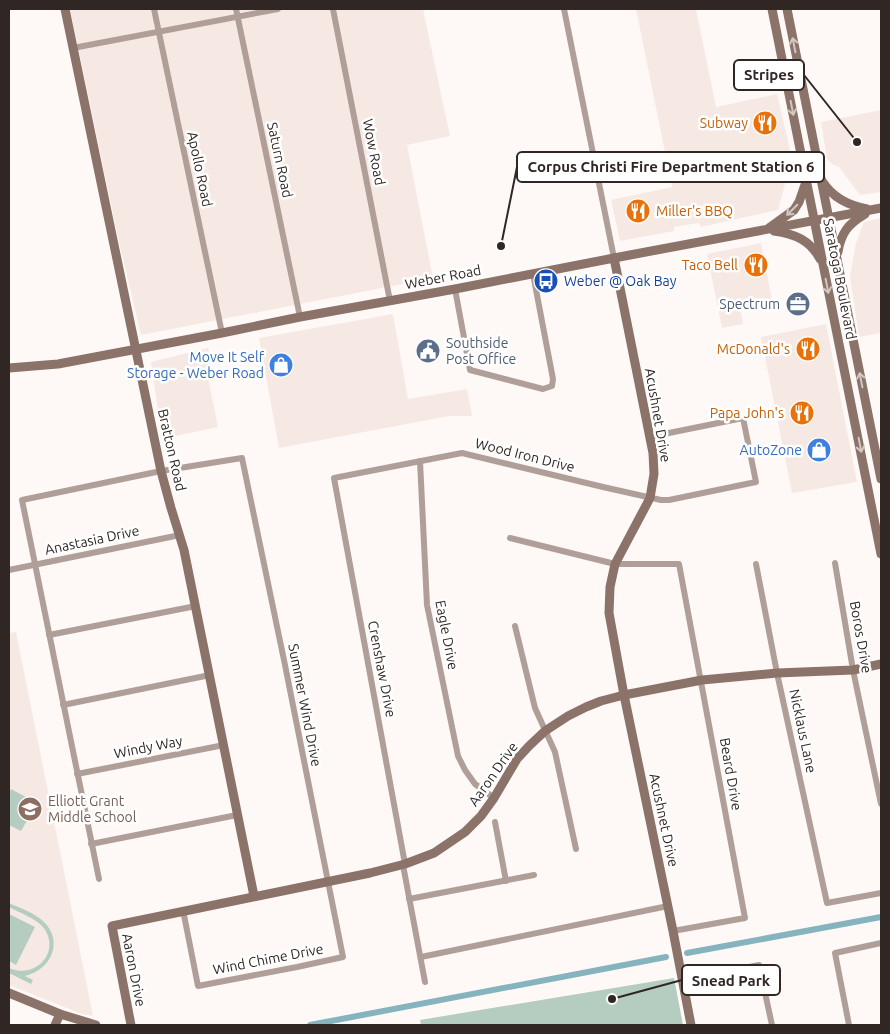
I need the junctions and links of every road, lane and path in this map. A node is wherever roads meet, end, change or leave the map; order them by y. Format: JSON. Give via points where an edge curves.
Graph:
{"nodes":[{"id":1,"x":65,"y":9,"type":"edge"},
{"id":2,"x":154,"y":9,"type":"edge"},
{"id":3,"x":236,"y":9,"type":"edge"},
{"id":4,"x":278,"y":9,"type":"edge"},
{"id":5,"x":333,"y":9,"type":"edge"},
{"id":6,"x":564,"y":9,"type":"edge"},
{"id":7,"x":772,"y":9,"type":"edge"},
{"id":8,"x":787,"y":9,"type":"edge"},
{"id":9,"x":238,"y":17,"type":"junction"},
{"id":10,"x":159,"y":32,"type":"junction"},
{"id":11,"x":73,"y":48,"type":"junction"},
{"id":12,"x":821,"y":179,"type":"junction"},
{"id":13,"x":806,"y":182,"type":"junction"},
{"id":14,"x":877,"y":209,"type":"edge"},
{"id":15,"x":829,"y":218,"type":"junction"},
{"id":16,"x":814,"y":221,"type":"junction"},
{"id":17,"x":766,"y":229,"type":"junction"},
{"id":18,"x":614,"y":258,"type":"junction"},
{"id":19,"x":837,"y":260,"type":"junction"},
{"id":20,"x":823,"y":264,"type":"junction"},
{"id":21,"x":533,"y":274,"type":"junction"},
{"id":22,"x":454,"y":289,"type":"junction"},
{"id":23,"x":390,"y":301,"type":"junction"},
{"id":24,"x":300,"y":317,"type":"junction"},
{"id":25,"x":222,"y":333,"type":"junction"},
{"id":26,"x":136,"y":349,"type":"junction"},
{"id":27,"x":9,"y":368,"type":"edge"},
{"id":28,"x":649,"y":437,"type":"junction"},
{"id":29,"x":420,"y":461,"type":"junction"},
{"id":30,"x":161,"y":471,"type":"junction"},
{"id":31,"x":881,"y":477,"type":"edge"},
{"id":32,"x":334,"y":478,"type":"joint"},
{"id":33,"x":866,"y":479,"type":"junction"},
{"id":34,"x":650,"y":498,"type":"junction"},
{"id":35,"x":180,"y":535,"type":"junction"},
{"id":36,"x":510,"y":538,"type":"dead end"},
{"id":37,"x":881,"y":554,"type":"edge"},
{"id":38,"x":835,"y":563,"type":"dead end"},
{"id":39,"x":615,"y":564,"type":"junction"},
{"id":40,"x":756,"y":564,"type":"dead end"},
{"id":41,"x":35,"y":565,"type":"junction"},
{"id":42,"x":9,"y":570,"type":"edge"},
{"id":43,"x":196,"y":606,"type":"junction"},
{"id":44,"x":515,"y":626,"type":"dead end"},
{"id":45,"x":49,"y":634,"type":"junction"},
{"id":46,"x":881,"y":664,"type":"edge"},
{"id":47,"x":853,"y":670,"type":"junction"},
{"id":48,"x":777,"y":673,"type":"junction"},
{"id":49,"x":210,"y":675,"type":"junction"},
{"id":50,"x":702,"y":680,"type":"junction"},
{"id":51,"x":624,"y":695,"type":"junction"},
{"id":52,"x":63,"y":705,"type":"junction"},
{"id":53,"x":545,"y":731,"type":"junction"},
{"id":54,"x":224,"y":746,"type":"junction"},
{"id":55,"x":77,"y":774,"type":"junction"},
{"id":56,"x":494,"y":798,"type":"junction"},
{"id":57,"x":881,"y":804,"type":"edge"},
{"id":58,"x":238,"y":815,"type":"junction"},
{"id":59,"x":495,"y":822,"type":"dead end"},
{"id":60,"x":92,"y":844,"type":"junction"},
{"id":61,"x":576,"y":849,"type":"dead end"},
{"id":62,"x":404,"y":864,"type":"junction"},
{"id":63,"x":534,"y":875,"type":"dead end"},
{"id":64,"x":99,"y":879,"type":"dead end"},
{"id":65,"x":328,"y":881,"type":"junction"},
{"id":66,"x":506,"y":881,"type":"junction"},
{"id":67,"x":881,"y":893,"type":"edge"},
{"id":68,"x":254,"y":896,"type":"junction"},
{"id":69,"x":409,"y":899,"type":"junction"},
{"id":70,"x":668,"y":906,"type":"junction"},
{"id":71,"x":184,"y":910,"type":"junction"},
{"id":72,"x":673,"y":931,"type":"junction"},
{"id":73,"x":881,"y":943,"type":"edge"},
{"id":74,"x":343,"y":957,"type":"joint"},
{"id":75,"x":421,"y":957,"type":"junction"},
{"id":76,"x":683,"y":981,"type":"junction"},
{"id":77,"x":426,"y":982,"type":"dead end"},
{"id":78,"x":9,"y":993,"type":"edge"},
{"id":79,"x":60,"y":1014,"type":"junction"},
{"id":80,"x":55,"y":1025,"type":"edge"},
{"id":81,"x":96,"y":1025,"type":"edge"},
{"id":82,"x":131,"y":1025,"type":"edge"},
{"id":83,"x":691,"y":1025,"type":"edge"},
{"id":84,"x":772,"y":1025,"type":"edge"},
{"id":85,"x":849,"y":1025,"type":"edge"}],
"edges":[{"from":1,"to":11,"type":"street","name":"Bratton Road"},
{"from":2,"to":10,"type":"street","name":"Apollo Road"},
{"from":3,"to":9,"type":"street","name":"Saturn Road"},
{"from":4,"to":9,"type":"street"},
{"from":5,"to":23,"type":"street","name":"Wow Road"},
{"from":6,"to":18,"type":"street","name":"Acushnet Drive"},
{"from":7,"to":13,"type":"street","name":"Saratoga Boulevard","one_way":true},
{"from":12,"to":8,"type":"street","name":"Saratoga Boulevard","one_way":true},
{"from":9,"to":10,"type":"street"},
{"from":9,"to":24,"type":"street","name":"Saturn Road"},
{"from":10,"to":11,"type":"street"},
{"from":10,"to":25,"type":"street","name":"Apollo Road"},
{"from":11,"to":26,"type":"street","name":"Bratton Road"},
{"from":12,"to":14,"type":"street","via":[[844,202]]},
{"from":12,"to":15,"type":"street","name":"Saratoga Boulevard"},
{"from":13,"to":16,"type":"street","name":"Saratoga Boulevard"},
{"from":13,"to":17,"type":"street","one_way":true,"via":[[794,210]]},
{"from":14,"to":15,"type":"street","name":"Weber Road"},
{"from":14,"to":19,"type":"street","via":[[846,228]]},
{"from":15,"to":16,"type":"street","name":"Weber Road"},
{"from":15,"to":19,"type":"street","name":"Saratoga Boulevard"},
{"from":16,"to":17,"type":"street","name":"Weber Road"},
{"from":16,"to":20,"type":"street","name":"Saratoga Boulevard"},
{"from":17,"to":18,"type":"street","name":"Weber Road"},
{"from":17,"to":20,"type":"street","via":[[801,238]]},
{"from":18,"to":21,"type":"street","name":"Weber Road"},
{"from":18,"to":28,"type":"street","name":"Acushnet Drive"},
{"from":31,"to":19,"type":"street","name":"Saratoga Boulevard","one_way":true},
{"from":20,"to":33,"type":"street","name":"Saratoga Boulevard","one_way":true},
{"from":21,"to":22,"type":"street","name":"Weber Road"},
{"from":21,"to":22,"type":"street","via":[[553,379],[552,386],[543,389],[470,370]]},
{"from":22,"to":23,"type":"street","name":"Weber Road"},
{"from":23,"to":24,"type":"street","name":"Weber Road"},
{"from":24,"to":25,"type":"street","name":"Weber Road"},
{"from":25,"to":26,"type":"street","name":"Weber Road"},
{"from":26,"to":27,"type":"street","name":"Weber Road","via":[[58,364]]},
{"from":26,"to":30,"type":"street","name":"Bratton Road"},
{"from":28,"to":34,"type":"street","name":"Acushnet Drive","via":[[654,474]]},
{"from":28,"to":34,"type":"street","name":"Wood Iron Drive","via":[[743,418],[756,482],[669,500]]},
{"from":29,"to":32,"type":"street","name":"Wood Iron Drive"},
{"from":29,"to":34,"type":"street","name":"Wood Iron Drive","via":[[462,453]]},
{"from":29,"to":56,"type":"street","name":"Eagle Drive","via":[[427,605],[458,756],[475,784]]},
{"from":30,"to":35,"type":"street","name":"Bratton Road"},
{"from":30,"to":41,"type":"street","via":[[22,500]]},
{"from":30,"to":65,"type":"street","name":"Summer Wind Drive","via":[[242,458]]},
{"from":31,"to":33,"type":"street"},
{"from":32,"to":62,"type":"street","name":"Crenshaw Drive"},
{"from":33,"to":37,"type":"street","name":"Saratoga Boulevard"},
{"from":34,"to":39,"type":"street","name":"Acushnet Drive"},
{"from":35,"to":41,"type":"street","name":"Anastasia Drive"},
{"from":35,"to":43,"type":"street","name":"Bratton Road"},
{"from":36,"to":39,"type":"street"},
{"from":38,"to":47,"type":"street","name":"Boros Drive"},
{"from":39,"to":50,"type":"street","name":"Beard Drive","via":[[679,564]]},
{"from":39,"to":51,"type":"street","name":"Acushnet Drive","via":[[609,612]]},
{"from":40,"to":48,"type":"street","name":"Nicklaus Lane"},
{"from":41,"to":42,"type":"street","name":"Anastasia Drive"},
{"from":41,"to":45,"type":"street"},
{"from":43,"to":45,"type":"street"},
{"from":43,"to":49,"type":"street","name":"Bratton Road"},
{"from":44,"to":53,"type":"street","via":[[535,708]]},
{"from":45,"to":52,"type":"street"},
{"from":46,"to":47,"type":"street","name":"Aaron Drive"},
{"from":47,"to":48,"type":"street","name":"Aaron Drive"},
{"from":47,"to":57,"type":"street","name":"Boros Drive"},
{"from":48,"to":50,"type":"street","name":"Aaron Drive"},
{"from":48,"to":67,"type":"street","name":"Nicklaus Lane","via":[[827,903]]},
{"from":49,"to":52,"type":"street"},
{"from":49,"to":54,"type":"street","name":"Bratton Road"},
{"from":50,"to":51,"type":"street","name":"Aaron Drive"},
{"from":50,"to":72,"type":"street","name":"Beard Drive","via":[[745,918]]},
{"from":51,"to":53,"type":"street","name":"Aaron Drive","via":[[586,707]]},
{"from":51,"to":70,"type":"street","name":"Acushnet Drive"},
{"from":52,"to":55,"type":"street"},
{"from":53,"to":56,"type":"street","name":"Aaron Drive","via":[[517,759]]},
{"from":53,"to":61,"type":"street","via":[[555,752]]},
{"from":54,"to":55,"type":"street","name":"Windy Way"},
{"from":54,"to":58,"type":"street","name":"Bratton Road"},
{"from":55,"to":60,"type":"street"},
{"from":56,"to":62,"type":"street","name":"Aaron Drive","via":[[465,832],[434,852]]},
{"from":58,"to":60,"type":"street"},
{"from":58,"to":68,"type":"street","name":"Bratton Road"},
{"from":59,"to":66,"type":"street"},
{"from":60,"to":64,"type":"street"},
{"from":62,"to":65,"type":"street","name":"Aaron Drive"},
{"from":62,"to":69,"type":"street","name":"Crenshaw Drive"},
{"from":63,"to":66,"type":"street"},
{"from":65,"to":68,"type":"street","name":"Aaron Drive"},
{"from":65,"to":74,"type":"street","name":"Summer Wind Drive"},
{"from":66,"to":69,"type":"street"},
{"from":68,"to":71,"type":"street","name":"Aaron Drive"},
{"from":69,"to":75,"type":"street","name":"Crenshaw Drive"},
{"from":70,"to":72,"type":"street","name":"Acushnet Drive"},
{"from":70,"to":75,"type":"street"},
{"from":71,"to":74,"type":"street","name":"Wind Chime Drive","via":[[198,986]]},
{"from":71,"to":82,"type":"street","name":"Aaron Drive","via":[[112,926]]},
{"from":72,"to":76,"type":"street","name":"Acushnet Drive"},
{"from":73,"to":85,"type":"street","via":[[835,953]]},
{"from":75,"to":77,"type":"street","name":"Crenshaw Drive"},
{"from":76,"to":83,"type":"street","name":"Acushnet Drive"},
{"from":76,"to":84,"type":"street","via":[[759,965]]},
{"from":78,"to":79,"type":"street"},
{"from":79,"to":80,"type":"street"},
{"from":79,"to":81,"type":"street"}]}
